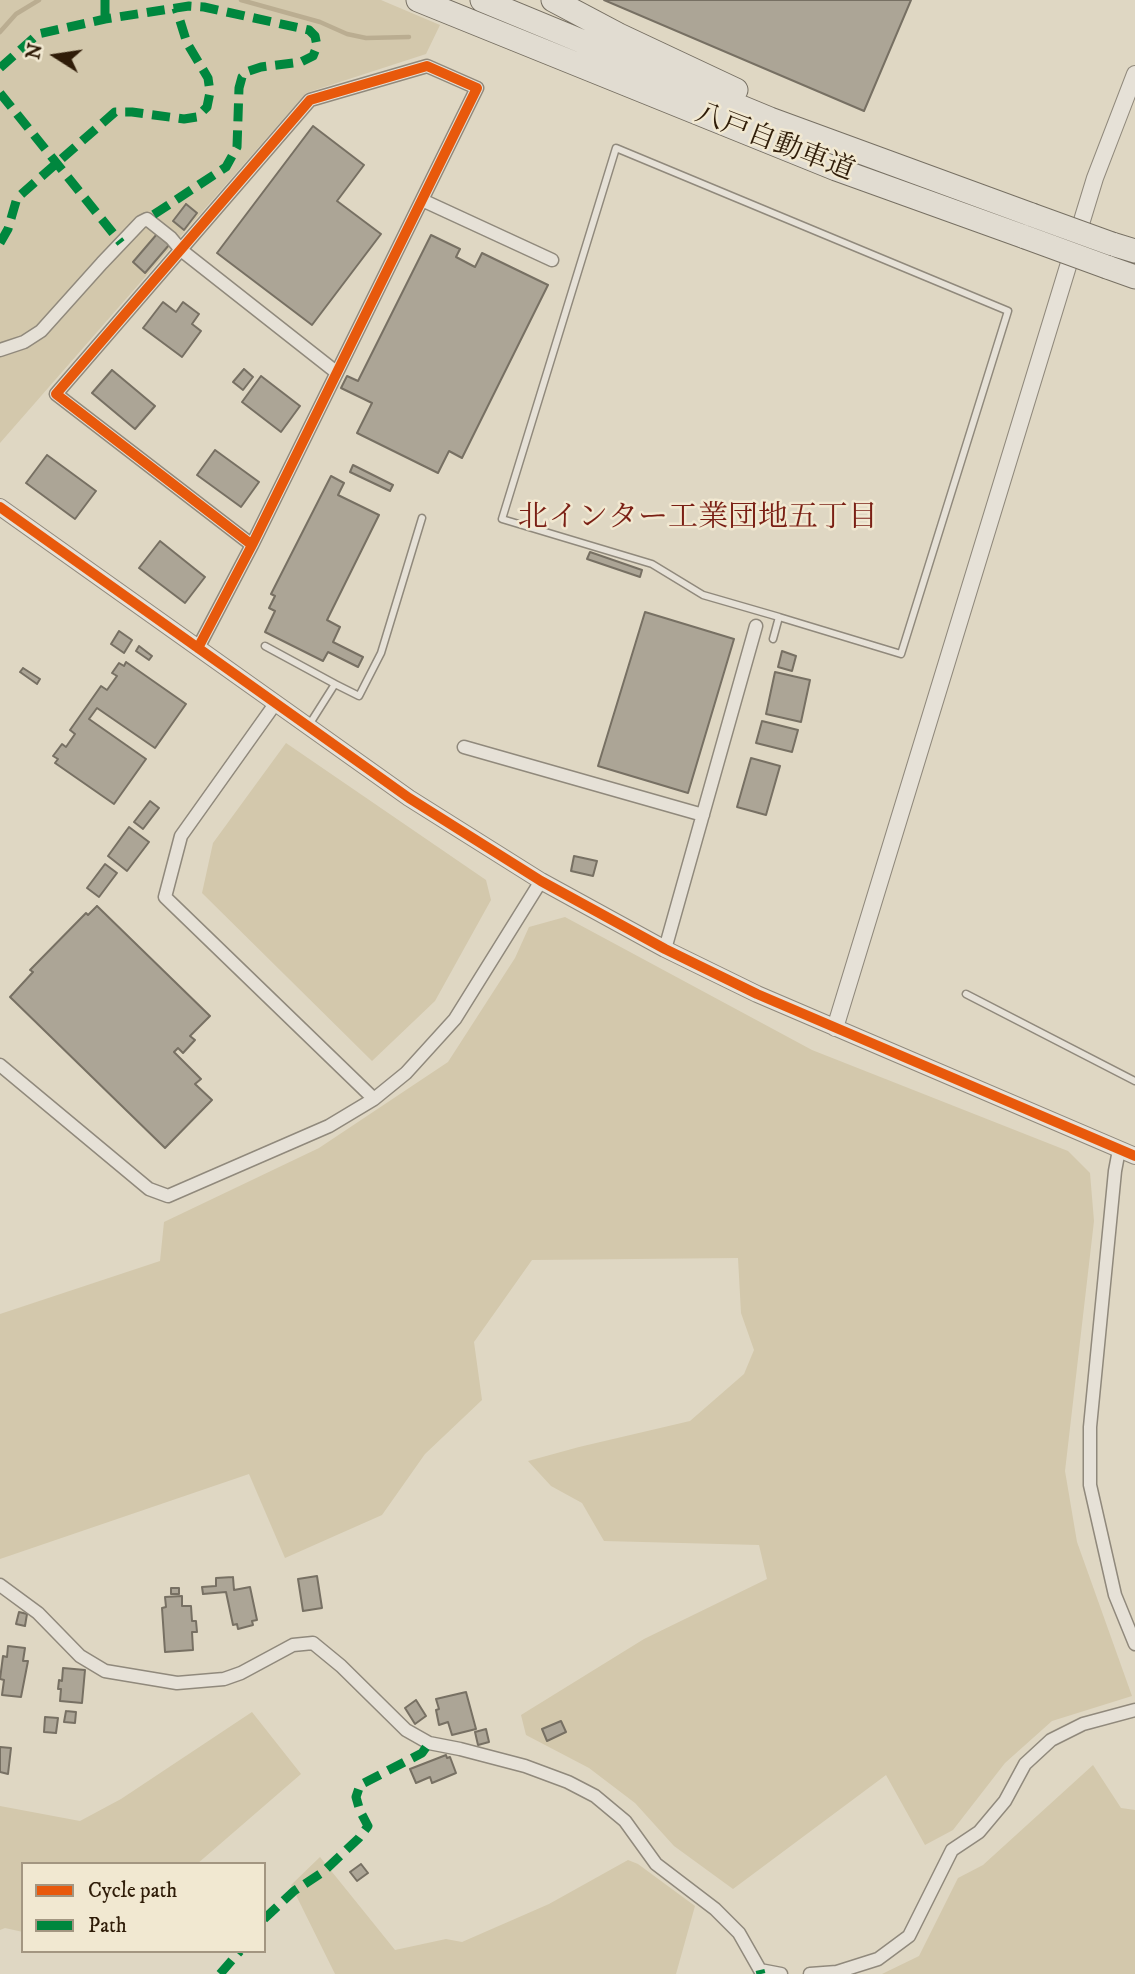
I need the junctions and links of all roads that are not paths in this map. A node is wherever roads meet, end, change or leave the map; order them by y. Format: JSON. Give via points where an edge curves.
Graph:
{"nodes":[{"id":1,"x":418,"y":0,"type":"edge"},
{"id":2,"x":482,"y":0,"type":"edge"},
{"id":3,"x":553,"y":0,"type":"edge"},
{"id":4,"x":1135,"y":74,"type":"edge"},
{"id":5,"x":422,"y":200,"type":"junction"},
{"id":6,"x":993,"y":201,"type":"junction"},
{"id":7,"x":180,"y":250,"type":"junction"},
{"id":8,"x":1135,"y":251,"type":"edge"},
{"id":9,"x":552,"y":260,"type":"dead end"},
{"id":10,"x":1135,"y":277,"type":"edge"},
{"id":11,"x":0,"y":350,"type":"edge"},
{"id":12,"x":336,"y":372,"type":"junction"},
{"id":13,"x":0,"y":508,"type":"edge"},
{"id":14,"x":422,"y":518,"type":"dead end"},
{"id":15,"x":252,"y":545,"type":"junction"},
{"id":16,"x":779,"y":617,"type":"junction"},
{"id":17,"x":757,"y":626,"type":"dead end"},
{"id":18,"x":774,"y":639,"type":"dead end"},
{"id":19,"x":265,"y":646,"type":"dead end"},
{"id":20,"x":198,"y":648,"type":"junction"},
{"id":21,"x":335,"y":684,"type":"junction"},
{"id":22,"x":275,"y":704,"type":"junction"},
{"id":23,"x":308,"y":726,"type":"junction"},
{"id":24,"x":464,"y":747,"type":"dead end"},
{"id":25,"x":703,"y":815,"type":"junction"},
{"id":26,"x":541,"y":881,"type":"junction"},
{"id":27,"x":666,"y":949,"type":"junction"},
{"id":28,"x":966,"y":995,"type":"dead end"},
{"id":29,"x":835,"y":1028,"type":"junction"},
{"id":30,"x":0,"y":1065,"type":"edge"},
{"id":31,"x":1135,"y":1081,"type":"edge"},
{"id":32,"x":374,"y":1099,"type":"junction"},
{"id":33,"x":1119,"y":1150,"type":"junction"},
{"id":34,"x":1135,"y":1156,"type":"edge"},
{"id":35,"x":0,"y":1585,"type":"edge"},
{"id":36,"x":1135,"y":1644,"type":"edge"},
{"id":37,"x":1135,"y":1710,"type":"edge"},
{"id":38,"x":781,"y":1974,"type":"edge"},
{"id":39,"x":810,"y":1974,"type":"edge"}],
"edges":[{"from":1,"to":10,"type":"highway","name":"八戸自動車道","bridge":true,"via":[[824,165]]},
{"from":2,"to":6,"type":"highway","name":"八戸自動車道","via":[[770,119]]},
{"from":3,"to":6,"type":"highway","via":[[756,99],[874,143]]},
{"from":4,"to":29,"type":"street","via":[[1087,203]]},
{"from":5,"to":7,"type":"street","via":[[477,88],[427,66],[310,100]]},
{"from":5,"to":9,"type":"street"},
{"from":5,"to":12,"type":"street"},
{"from":6,"to":8,"type":"highway","name":"八戸自動車道","bridge":true},
{"from":7,"to":11,"type":"street","via":[[147,219],[141,222],[41,331]]},
{"from":7,"to":12,"type":"street"},
{"from":7,"to":15,"type":"street","via":[[56,394]]},
{"from":12,"to":15,"type":"street"},
{"from":13,"to":20,"type":"street"},
{"from":14,"to":21,"type":"lane","via":[[382,653],[359,696]]},
{"from":15,"to":20,"type":"street"},
{"from":16,"to":16,"type":"lane","via":[[901,654],[1008,311],[616,148],[502,519],[652,564],[703,595]]},
{"from":16,"to":18,"type":"lane"},
{"from":17,"to":25,"type":"street"},
{"from":19,"to":21,"type":"lane"},
{"from":20,"to":22,"type":"street"},
{"from":21,"to":23,"type":"lane"},
{"from":22,"to":23,"type":"street"},
{"from":22,"to":32,"type":"street","via":[[181,836],[165,897]]},
{"from":23,"to":26,"type":"street","via":[[408,798]]},
{"from":24,"to":25,"type":"street"},
{"from":25,"to":27,"type":"street"},
{"from":26,"to":27,"type":"street"},
{"from":26,"to":32,"type":"street","via":[[455,1019],[406,1073]]},
{"from":27,"to":29,"type":"street"},
{"from":28,"to":31,"type":"lane"},
{"from":29,"to":33,"type":"street"},
{"from":30,"to":32,"type":"street","via":[[149,1189],[168,1196],[329,1126]]},
{"from":33,"to":34,"type":"street"},
{"from":33,"to":36,"type":"street","via":[[1090,1427],[1090,1485],[1115,1595]]},
{"from":35,"to":38,"type":"street","via":[[38,1613],[80,1656],[105,1671],[177,1683],[224,1679],[293,1645],[313,1643],[406,1730],[429,1743],[525,1766],[595,1796],[625,1821],[656,1864],[739,1933],[761,1970]]},
{"from":37,"to":39,"type":"street","via":[[1083,1724],[1051,1740],[1025,1764],[1006,1801],[979,1832],[952,1850],[909,1936],[878,1959],[837,1972]]}]}
